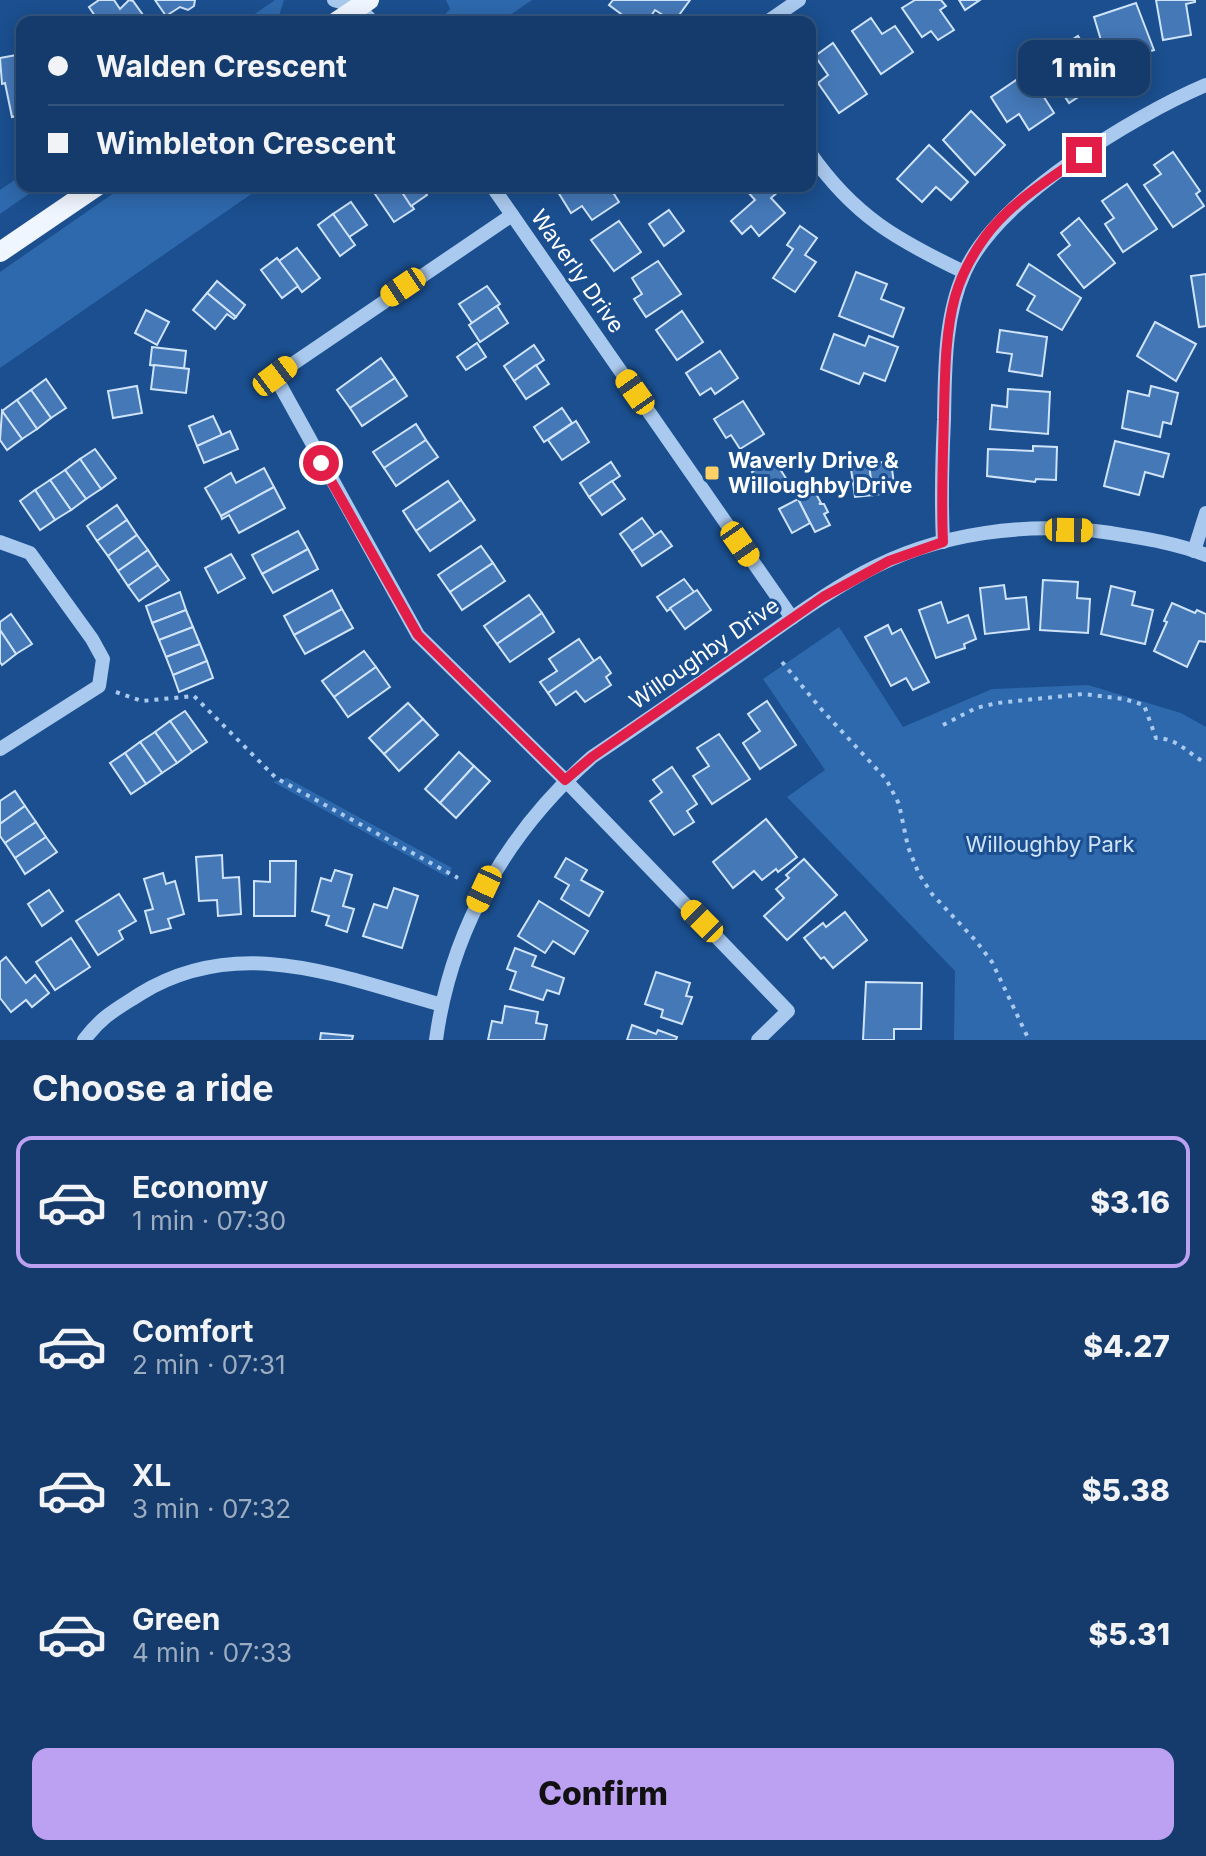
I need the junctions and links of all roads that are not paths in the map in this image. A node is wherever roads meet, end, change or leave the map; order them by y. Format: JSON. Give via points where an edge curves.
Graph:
{"nodes":[{"id":1,"x":334,"y":0,"type":"edge"},
{"id":2,"x":799,"y":0,"type":"edge"},
{"id":3,"x":364,"y":7,"type":"edge"},
{"id":4,"x":776,"y":16,"type":"edge"},
{"id":5,"x":1206,"y":85,"type":"edge"},
{"id":6,"x":816,"y":161,"type":"edge"},
{"id":7,"x":88,"y":192,"type":"edge"},
{"id":8,"x":496,"y":192,"type":"edge"},
{"id":9,"x":512,"y":215,"type":"junction"},
{"id":10,"x":0,"y":252,"type":"edge"},
{"id":11,"x":964,"y":272,"type":"junction"},
{"id":12,"x":1206,"y":513,"type":"edge"},
{"id":13,"x":0,"y":542,"type":"edge"},
{"id":14,"x":943,"y":542,"type":"junction"},
{"id":15,"x":1200,"y":553,"type":"edge"},
{"id":16,"x":792,"y":618,"type":"junction"},
{"id":17,"x":0,"y":749,"type":"edge"},
{"id":18,"x":565,"y":780,"type":"junction"},
{"id":19,"x":442,"y":1005,"type":"junction"},
{"id":20,"x":84,"y":1040,"type":"edge"},
{"id":21,"x":436,"y":1040,"type":"edge"},
{"id":22,"x":758,"y":1040,"type":"edge"}],
"edges":[{"from":1,"to":3,"type":"street"},
{"from":2,"to":4,"type":"street"},
{"from":5,"to":11,"type":"street","via":[[1125,126],[1042,184],[986,235]]},
{"from":6,"to":11,"type":"street","via":[[868,219]]},
{"from":7,"to":10,"type":"main road"},
{"from":8,"to":9,"type":"street","name":"Waverly Drive"},
{"from":9,"to":16,"type":"street","name":"Waverly Drive"},
{"from":9,"to":18,"type":"street","via":[[275,376],[418,635]]},
{"from":11,"to":14,"type":"street","via":[[948,340]]},
{"from":12,"to":15,"type":"street"},
{"from":13,"to":17,"type":"street","via":[[30,553],[103,659],[99,686]]},
{"from":14,"to":15,"type":"street","name":"Willoughby Drive","via":[[1019,530],[1088,530]]},
{"from":14,"to":16,"type":"street","name":"Willoughby Drive","via":[[864,573]]},
{"from":16,"to":18,"type":"street","name":"Willoughby Drive"},
{"from":18,"to":19,"type":"street","name":"Willoughby Drive","via":[[484,889],[456,953]]},
{"from":18,"to":22,"type":"street","via":[[788,1011]]},
{"from":19,"to":20,"type":"street","via":[[287,964],[236,962],[191,971],[153,987],[99,1020]]},
{"from":19,"to":21,"type":"street","name":"Willoughby Drive"}]}
